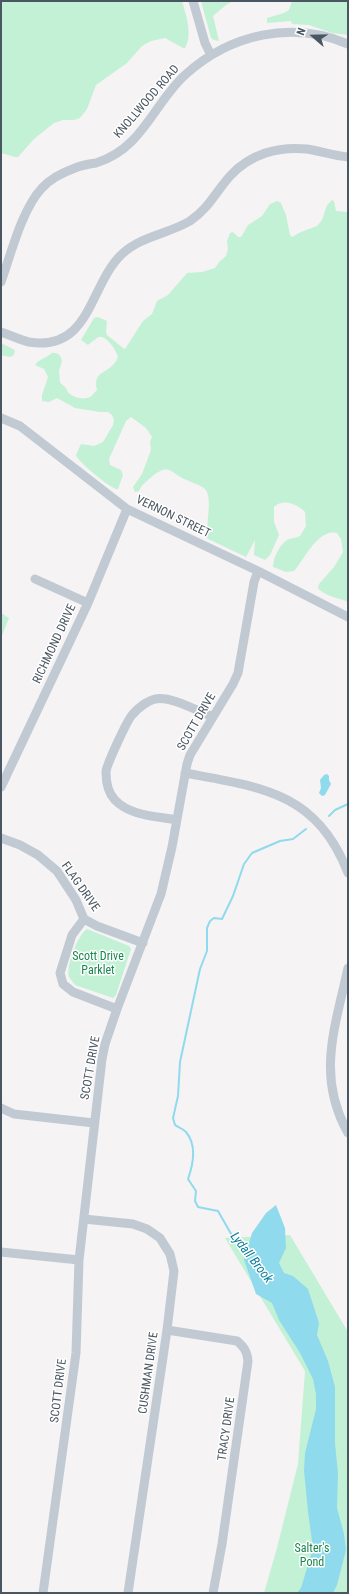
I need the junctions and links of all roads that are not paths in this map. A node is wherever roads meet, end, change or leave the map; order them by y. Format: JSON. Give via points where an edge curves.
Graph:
{"nodes":[{"id":1,"x":193,"y":1,"type":"edge"},
{"id":2,"x":348,"y":44,"type":"edge"},
{"id":3,"x":210,"y":55,"type":"junction"},
{"id":4,"x":348,"y":157,"type":"edge"},
{"id":5,"x":1,"y":282,"type":"edge"},
{"id":6,"x":1,"y":332,"type":"edge"},
{"id":7,"x":1,"y":418,"type":"edge"},
{"id":8,"x":127,"y":509,"type":"junction"},
{"id":9,"x":258,"y":571,"type":"junction"},
{"id":10,"x":35,"y":579,"type":"dead end"},
{"id":11,"x":88,"y":603,"type":"junction"},
{"id":12,"x":348,"y":617,"type":"edge"},
{"id":13,"x":212,"y":718,"type":"junction"},
{"id":14,"x":185,"y":773,"type":"junction"},
{"id":15,"x":1,"y":787,"type":"edge"},
{"id":16,"x":177,"y":820,"type":"junction"},
{"id":17,"x":1,"y":838,"type":"edge"},
{"id":18,"x":348,"y":873,"type":"edge"},
{"id":19,"x":84,"y":919,"type":"junction"},
{"id":20,"x":143,"y":943,"type":"junction"},
{"id":21,"x":348,"y":968,"type":"edge"},
{"id":22,"x":117,"y":1009,"type":"junction"},
{"id":23,"x":1,"y":1108,"type":"edge"},
{"id":24,"x":94,"y":1123,"type":"junction"},
{"id":25,"x":348,"y":1133,"type":"edge"},
{"id":26,"x":84,"y":1218,"type":"junction"},
{"id":27,"x":1,"y":1252,"type":"edge"},
{"id":28,"x":79,"y":1260,"type":"junction"},
{"id":29,"x":168,"y":1330,"type":"junction"},
{"id":30,"x":43,"y":1593,"type":"edge"},
{"id":31,"x":128,"y":1593,"type":"edge"},
{"id":32,"x":213,"y":1593,"type":"edge"}],
"edges":[{"from":1,"to":3,"type":"street"},
{"from":2,"to":3,"type":"street","name":"KNOLLWOOD ROAD","via":[[330,36],[306,32],[278,32],[232,44]]},
{"from":3,"to":5,"type":"street","name":"KNOLLWOOD ROAD","via":[[185,75],[132,141],[116,154],[58,175],[42,188],[28,208]]},
{"from":4,"to":6,"type":"street","via":[[332,156],[308,149],[286,148],[266,152],[248,161],[230,176],[204,211],[188,222],[137,243],[122,253],[110,268],[78,327],[62,339],[44,343],[28,342]]},
{"from":7,"to":8,"type":"street","name":"VERNON STREET","via":[[20,426]]},
{"from":8,"to":9,"type":"street","name":"VERNON STREET"},
{"from":8,"to":11,"type":"street","name":"RICHMOND DRIVE"},
{"from":9,"to":12,"type":"street","name":"VERNON STREET"},
{"from":9,"to":13,"type":"street","name":"SCOTT DRIVE","via":[[238,673]]},
{"from":10,"to":11,"type":"street"},
{"from":11,"to":15,"type":"street","name":"RICHMOND DRIVE"},
{"from":13,"to":14,"type":"street","name":"SCOTT DRIVE","via":[[190,755]]},
{"from":13,"to":16,"type":"street","via":[[172,700],[156,699],[142,705],[131,715],[106,770],[107,786],[114,799],[125,809]]},
{"from":14,"to":16,"type":"street","name":"SCOTT DRIVE"},
{"from":14,"to":18,"type":"street","via":[[249,785],[274,792],[291,801],[328,833],[341,854]]},
{"from":16,"to":20,"type":"street","name":"SCOTT DRIVE","via":[[166,874]]},
{"from":17,"to":19,"type":"street","name":"FLAG DRIVE","via":[[38,855],[57,871],[76,900]]},
{"from":19,"to":20,"type":"street","name":"FLAG DRIVE"},
{"from":19,"to":22,"type":"street","via":[[72,935],[60,973],[63,984],[73,992]]},
{"from":20,"to":22,"type":"street","name":"SCOTT DRIVE"},
{"from":21,"to":25,"type":"street","via":[[333,1034],[330,1079],[339,1118]]},
{"from":22,"to":24,"type":"street","name":"SCOTT DRIVE","via":[[105,1044]]},
{"from":23,"to":24,"type":"street","via":[[14,1114]]},
{"from":24,"to":26,"type":"street","name":"SCOTT DRIVE"},
{"from":26,"to":28,"type":"street","name":"SCOTT DRIVE"},
{"from":26,"to":29,"type":"street","name":"CUSHMAN DRIVE","via":[[133,1224],[147,1229],[160,1238],[170,1254],[174,1271]]},
{"from":27,"to":28,"type":"street"},
{"from":28,"to":30,"type":"street","name":"SCOTT DRIVE","via":[[76,1353]]},
{"from":29,"to":31,"type":"street","name":"CUSHMAN DRIVE"},
{"from":29,"to":32,"type":"street","name":"TRACY DRIVE","via":[[237,1341],[248,1354]]}]}
